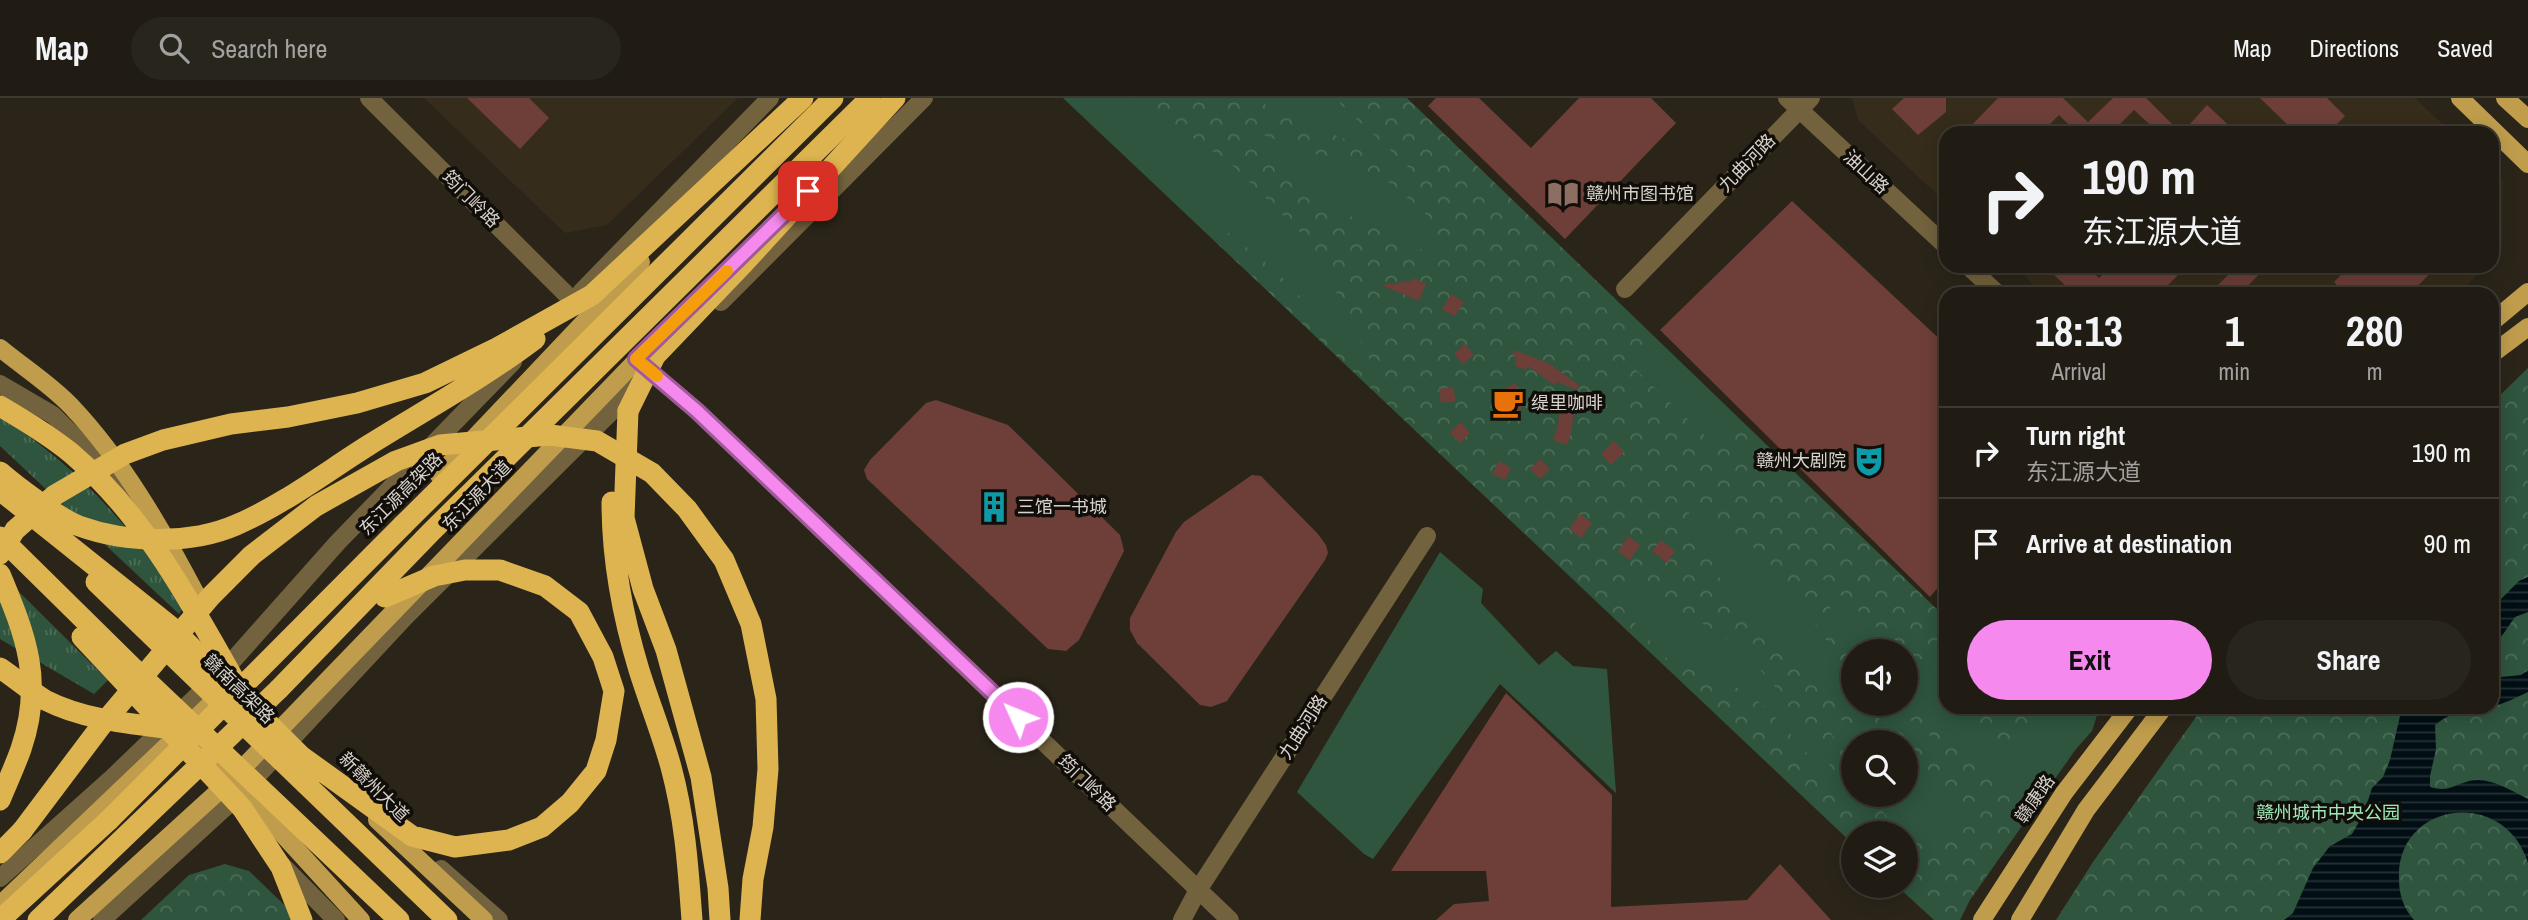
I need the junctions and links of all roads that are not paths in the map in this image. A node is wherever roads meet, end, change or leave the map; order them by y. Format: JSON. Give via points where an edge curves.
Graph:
{"nodes":[{"id":1,"x":369,"y":98,"type":"edge"},
{"id":2,"x":770,"y":98,"type":"edge"},
{"id":3,"x":801,"y":98,"type":"edge"},
{"id":4,"x":832,"y":98,"type":"edge"},
{"id":5,"x":870,"y":98,"type":"edge"},
{"id":6,"x":895,"y":98,"type":"edge"},
{"id":7,"x":904,"y":98,"type":"edge"},
{"id":8,"x":924,"y":98,"type":"edge"},
{"id":9,"x":2460,"y":98,"type":"edge"},
{"id":10,"x":2505,"y":98,"type":"edge"},
{"id":11,"x":1799,"y":102,"type":"edge"},
{"id":12,"x":2528,"y":119,"type":"edge"},
{"id":13,"x":2489,"y":126,"type":"edge"},
{"id":14,"x":2499,"y":136,"type":"edge"},
{"id":15,"x":2528,"y":164,"type":"edge"},
{"id":16,"x":1939,"y":239,"type":"edge"},
{"id":17,"x":1976,"y":273,"type":"edge"},
{"id":18,"x":1990,"y":287,"type":"edge"},
{"id":19,"x":1625,"y":289,"type":"dead end"},
{"id":20,"x":2528,"y":292,"type":"edge"},
{"id":21,"x":583,"y":298,"type":"junction"},
{"id":22,"x":2499,"y":316,"type":"edge"},
{"id":23,"x":2528,"y":327,"type":"edge"},
{"id":24,"x":0,"y":348,"type":"edge"},
{"id":25,"x":2499,"y":349,"type":"edge"},
{"id":26,"x":636,"y":359,"type":"junction"},
{"id":27,"x":652,"y":371,"type":"junction"},
{"id":28,"x":0,"y":384,"type":"edge"},
{"id":29,"x":0,"y":406,"type":"edge"},
{"id":30,"x":628,"y":411,"type":"junction"},
{"id":31,"x":0,"y":472,"type":"edge"},
{"id":32,"x":0,"y":490,"type":"edge"},
{"id":33,"x":1427,"y":536,"type":"dead end"},
{"id":34,"x":0,"y":538,"type":"edge"},
{"id":35,"x":0,"y":554,"type":"edge"},
{"id":36,"x":0,"y":574,"type":"edge"},
{"id":37,"x":200,"y":602,"type":"junction"},
{"id":38,"x":0,"y":668,"type":"edge"},
{"id":39,"x":231,"y":674,"type":"junction"},
{"id":40,"x":0,"y":681,"type":"edge"},
{"id":41,"x":279,"y":689,"type":"junction"},
{"id":42,"x":45,"y":699,"type":"junction"},
{"id":43,"x":2125,"y":714,"type":"edge"},
{"id":44,"x":2159,"y":714,"type":"edge"},
{"id":45,"x":164,"y":728,"type":"junction"},
{"id":46,"x":182,"y":730,"type":"junction"},
{"id":47,"x":289,"y":733,"type":"junction"},
{"id":48,"x":237,"y":785,"type":"junction"},
{"id":49,"x":0,"y":800,"type":"edge"},
{"id":50,"x":226,"y":807,"type":"junction"},
{"id":51,"x":0,"y":853,"type":"edge"},
{"id":52,"x":0,"y":878,"type":"edge"},
{"id":53,"x":1198,"y":890,"type":"junction"},
{"id":54,"x":0,"y":905,"type":"edge"},
{"id":55,"x":0,"y":920,"type":"edge"},
{"id":56,"x":38,"y":920,"type":"edge"},
{"id":57,"x":78,"y":920,"type":"edge"},
{"id":58,"x":102,"y":920,"type":"edge"},
{"id":59,"x":302,"y":920,"type":"edge"},
{"id":60,"x":336,"y":920,"type":"edge"},
{"id":61,"x":361,"y":920,"type":"edge"},
{"id":62,"x":399,"y":920,"type":"edge"},
{"id":63,"x":447,"y":920,"type":"edge"},
{"id":64,"x":484,"y":920,"type":"edge"},
{"id":65,"x":499,"y":920,"type":"edge"},
{"id":66,"x":692,"y":920,"type":"edge"},
{"id":67,"x":720,"y":920,"type":"edge"},
{"id":68,"x":750,"y":920,"type":"edge"},
{"id":69,"x":1182,"y":920,"type":"edge"},
{"id":70,"x":1230,"y":920,"type":"edge"},
{"id":71,"x":1982,"y":920,"type":"edge"},
{"id":72,"x":2020,"y":920,"type":"edge"}],
"edges":[{"from":1,"to":21,"type":"street","name":"筠门岭路"},
{"from":2,"to":21,"type":"street"},
{"from":3,"to":21,"type":"highway","bridge":true},
{"from":3,"to":39,"type":"main road","via":[[713,184],[365,552]]},
{"from":4,"to":55,"type":"highway","name":"东江源高架路","bridge":true,"via":[[109,820]]},
{"from":5,"to":41,"type":"highway","bridge":true,"via":[[430,533]]},
{"from":6,"to":30,"type":"highway","bridge":true,"via":[[655,356]]},
{"from":7,"to":26,"type":"main road","name":"东江源大道"},
{"from":8,"to":27,"type":"street"},
{"from":9,"to":13,"type":"main road"},
{"from":10,"to":12,"type":"main road"},
{"from":11,"to":16,"type":"street","name":"油山路"},
{"from":11,"to":19,"type":"street","name":"九曲河路"},
{"from":14,"to":15,"type":"main road"},
{"from":17,"to":18,"type":"street"},
{"from":20,"to":22,"type":"main road"},
{"from":21,"to":31,"type":"highway","bridge":true,"via":[[496,369],[235,526],[194,537],[118,535],[78,525]]},
{"from":21,"to":35,"type":"highway","bridge":true,"via":[[425,383],[357,403],[163,440],[125,454],[55,495],[15,530]]},
{"from":21,"to":39,"type":"street","via":[[338,542]]},
{"from":23,"to":25,"type":"main road"},
{"from":24,"to":37,"type":"main road","via":[[69,404],[99,440],[151,516]]},
{"from":26,"to":27,"type":"street","name":"筠门岭路"},
{"from":26,"to":47,"type":"main road","name":"东江源大道"},
{"from":27,"to":47,"type":"street"},
{"from":27,"to":53,"type":"street","name":"筠门岭路"},
{"from":28,"to":37,"type":"street","via":[[53,415],[111,473],[161,537]]},
{"from":29,"to":39,"type":"highway","via":[[72,453],[129,514],[175,576]]},
{"from":30,"to":66,"type":"highway","via":[[612,489],[618,591],[671,766],[686,838]]},
{"from":30,"to":67,"type":"highway","via":[[624,518],[702,777]]},
{"from":32,"to":41,"type":"highway","bridge":true,"via":[[170,626],[301,756],[412,836],[454,847],[509,840],[542,827],[596,771],[614,691],[603,657],[579,612],[545,586],[500,570],[434,576],[385,597]]},
{"from":32,"to":63,"type":"highway","name":"赣南高架路","bridge":true},
{"from":33,"to":53,"type":"street","name":"九曲河路"},
{"from":34,"to":59,"type":"highway","bridge":true,"via":[[83,638],[242,807],[281,867]]},
{"from":34,"to":62,"type":"highway","bridge":true},
{"from":36,"to":49,"type":"highway","bridge":true,"via":[[27,645],[32,677],[30,714]]},
{"from":37,"to":39,"type":"street"},
{"from":38,"to":42,"type":"highway"},
{"from":39,"to":45,"type":"street"},
{"from":39,"to":46,"type":"main road"},
{"from":39,"to":47,"type":"main road","name":"新赣州大道"},
{"from":40,"to":42,"type":"main road"},
{"from":41,"to":56,"type":"highway","bridge":true},
{"from":42,"to":45,"type":"main road","via":[[75,712]]},
{"from":43,"to":71,"type":"main road","name":"赣康路","via":[[2064,793]]},
{"from":44,"to":72,"type":"main road","via":[[2086,810]]},
{"from":45,"to":46,"type":"main road"},
{"from":45,"to":52,"type":"street"},
{"from":46,"to":48,"type":"main road"},
{"from":46,"to":54,"type":"main road"},
{"from":47,"to":48,"type":"main road","name":"东江源大道"},
{"from":47,"to":64,"type":"main road","name":"新赣州大道"},
{"from":47,"to":65,"type":"street"},
{"from":48,"to":50,"type":"street"},
{"from":48,"to":57,"type":"main road","name":"东江源大道"},
{"from":48,"to":61,"type":"main road"},
{"from":50,"to":58,"type":"street"},
{"from":50,"to":60,"type":"street"},
{"from":51,"to":68,"type":"highway","bridge":true,"via":[[211,596],[252,555],[316,506],[396,461],[440,445],[550,435],[597,441],[652,473],[687,509],[724,560],[751,624],[766,699],[768,769]]},
{"from":53,"to":69,"type":"street","name":"九曲河路"},
{"from":53,"to":70,"type":"street","name":"筠门岭路"}]}
